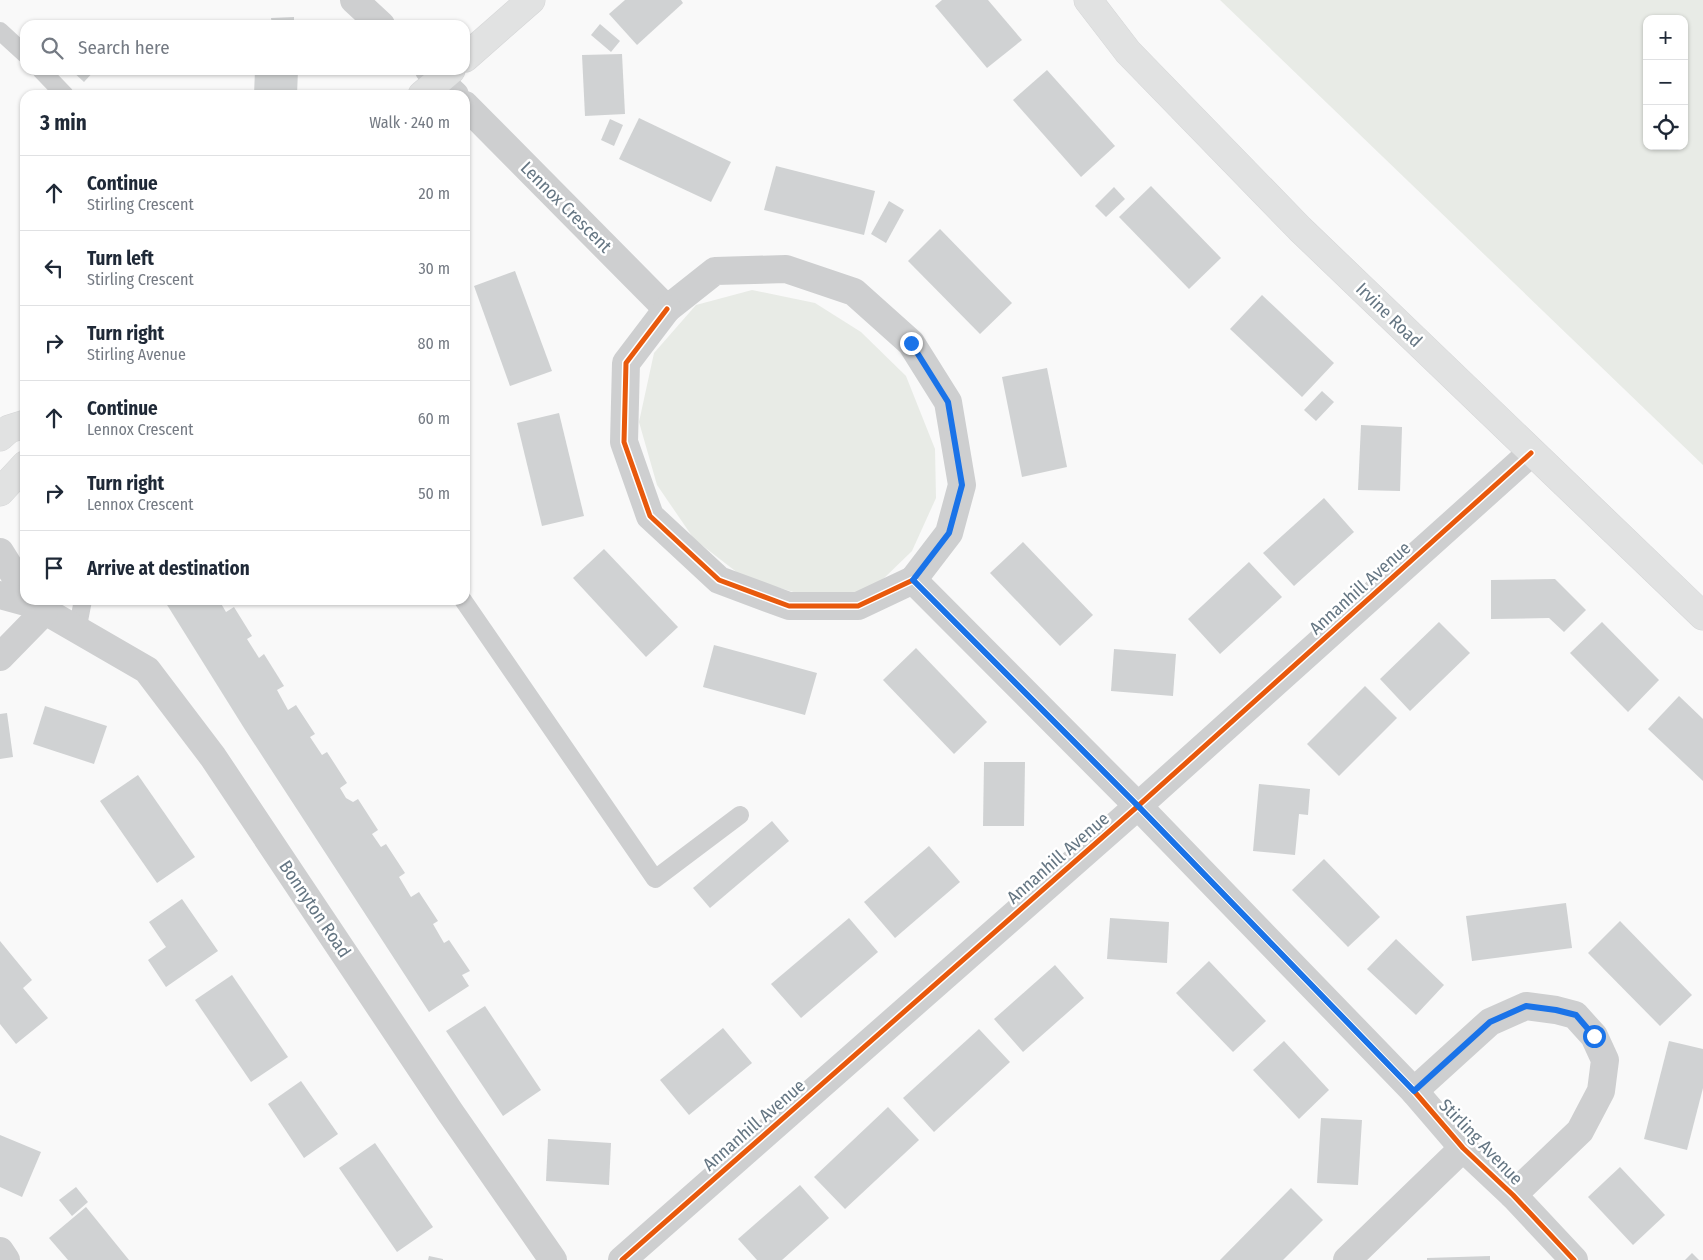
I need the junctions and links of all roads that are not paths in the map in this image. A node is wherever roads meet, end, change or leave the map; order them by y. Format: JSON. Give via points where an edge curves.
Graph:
{"nodes":[{"id":1,"x":354,"y":0,"type":"edge"},
{"id":2,"x":530,"y":0,"type":"edge"},
{"id":3,"x":1088,"y":0,"type":"edge"},
{"id":4,"x":376,"y":20,"type":"edge"},
{"id":5,"x":0,"y":31,"type":"edge"},
{"id":6,"x":20,"y":49,"type":"edge"},
{"id":7,"x":470,"y":54,"type":"edge"},
{"id":8,"x":46,"y":75,"type":"edge"},
{"id":9,"x":60,"y":90,"type":"edge"},
{"id":10,"x":470,"y":110,"type":"edge"},
{"id":11,"x":667,"y":309,"type":"junction"},
{"id":12,"x":20,"y":426,"type":"edge"},
{"id":13,"x":0,"y":437,"type":"edge"},
{"id":14,"x":1531,"y":453,"type":"junction"},
{"id":15,"x":20,"y":470,"type":"edge"},
{"id":16,"x":0,"y":492,"type":"edge"},
{"id":17,"x":0,"y":552,"type":"edge"},
{"id":18,"x":913,"y":580,"type":"junction"},
{"id":19,"x":20,"y":582,"type":"edge"},
{"id":20,"x":0,"y":595,"type":"edge"},
{"id":21,"x":20,"y":599,"type":"edge"},
{"id":22,"x":31,"y":605,"type":"edge"},
{"id":23,"x":38,"y":605,"type":"edge"},
{"id":24,"x":82,"y":605,"type":"edge"},
{"id":25,"x":466,"y":605,"type":"edge"},
{"id":26,"x":1703,"y":616,"type":"edge"},
{"id":27,"x":77,"y":631,"type":"junction"},
{"id":28,"x":0,"y":656,"type":"edge"},
{"id":29,"x":1138,"y":806,"type":"junction"},
{"id":30,"x":740,"y":815,"type":"dead end"},
{"id":31,"x":1414,"y":1091,"type":"junction"},
{"id":32,"x":1464,"y":1148,"type":"junction"},
{"id":33,"x":1513,"y":1196,"type":"junction"},
{"id":34,"x":0,"y":1251,"type":"edge"},
{"id":35,"x":6,"y":1260,"type":"edge"},
{"id":36,"x":553,"y":1260,"type":"edge"},
{"id":37,"x":622,"y":1260,"type":"edge"},
{"id":38,"x":1347,"y":1260,"type":"edge"},
{"id":39,"x":1574,"y":1260,"type":"edge"}],
"edges":[{"from":1,"to":4,"type":"street"},
{"from":2,"to":7,"type":"main road"},
{"from":3,"to":14,"type":"main road","name":"Irvine Road","via":[[1128,52],[1300,229]]},
{"from":5,"to":6,"type":"lane"},
{"from":8,"to":9,"type":"lane"},
{"from":10,"to":11,"type":"street","name":"Lennox Crescent"},
{"from":11,"to":18,"type":"street","via":[[626,363],[624,442],[650,516],[719,580],[788,606],[858,606]]},
{"from":11,"to":18,"type":"street","via":[[715,272],[786,269],[854,292],[911,343],[948,402],[962,485],[949,533]]},
{"from":12,"to":13,"type":"main road"},
{"from":14,"to":26,"type":"main road","name":"Irvine Road"},
{"from":14,"to":29,"type":"street","name":"Annanhill Avenue"},
{"from":15,"to":16,"type":"main road"},
{"from":17,"to":19,"type":"street","name":"Bonnyton Road"},
{"from":18,"to":29,"type":"street"},
{"from":20,"to":21,"type":"street","name":"Bonnyton Road"},
{"from":22,"to":28,"type":"street"},
{"from":23,"to":27,"type":"street","name":"Bonnyton Road"},
{"from":24,"to":27,"type":"lane"},
{"from":25,"to":30,"type":"lane","via":[[655,879]]},
{"from":27,"to":36,"type":"street","name":"Bonnyton Road","via":[[147,670],[213,757]]},
{"from":29,"to":31,"type":"street","name":"Stirling Avenue"},
{"from":29,"to":37,"type":"street","name":"Annanhill Avenue"},
{"from":31,"to":32,"type":"street","name":"Stirling Avenue"},
{"from":31,"to":33,"type":"street","via":[[1490,1022],[1526,1006],[1576,1015],[1594,1036],[1605,1060],[1601,1091],[1580,1131]]},
{"from":32,"to":33,"type":"street","name":"Stirling Avenue"},
{"from":32,"to":38,"type":"street"},
{"from":33,"to":39,"type":"street","name":"Stirling Avenue"},
{"from":34,"to":35,"type":"street"}]}
